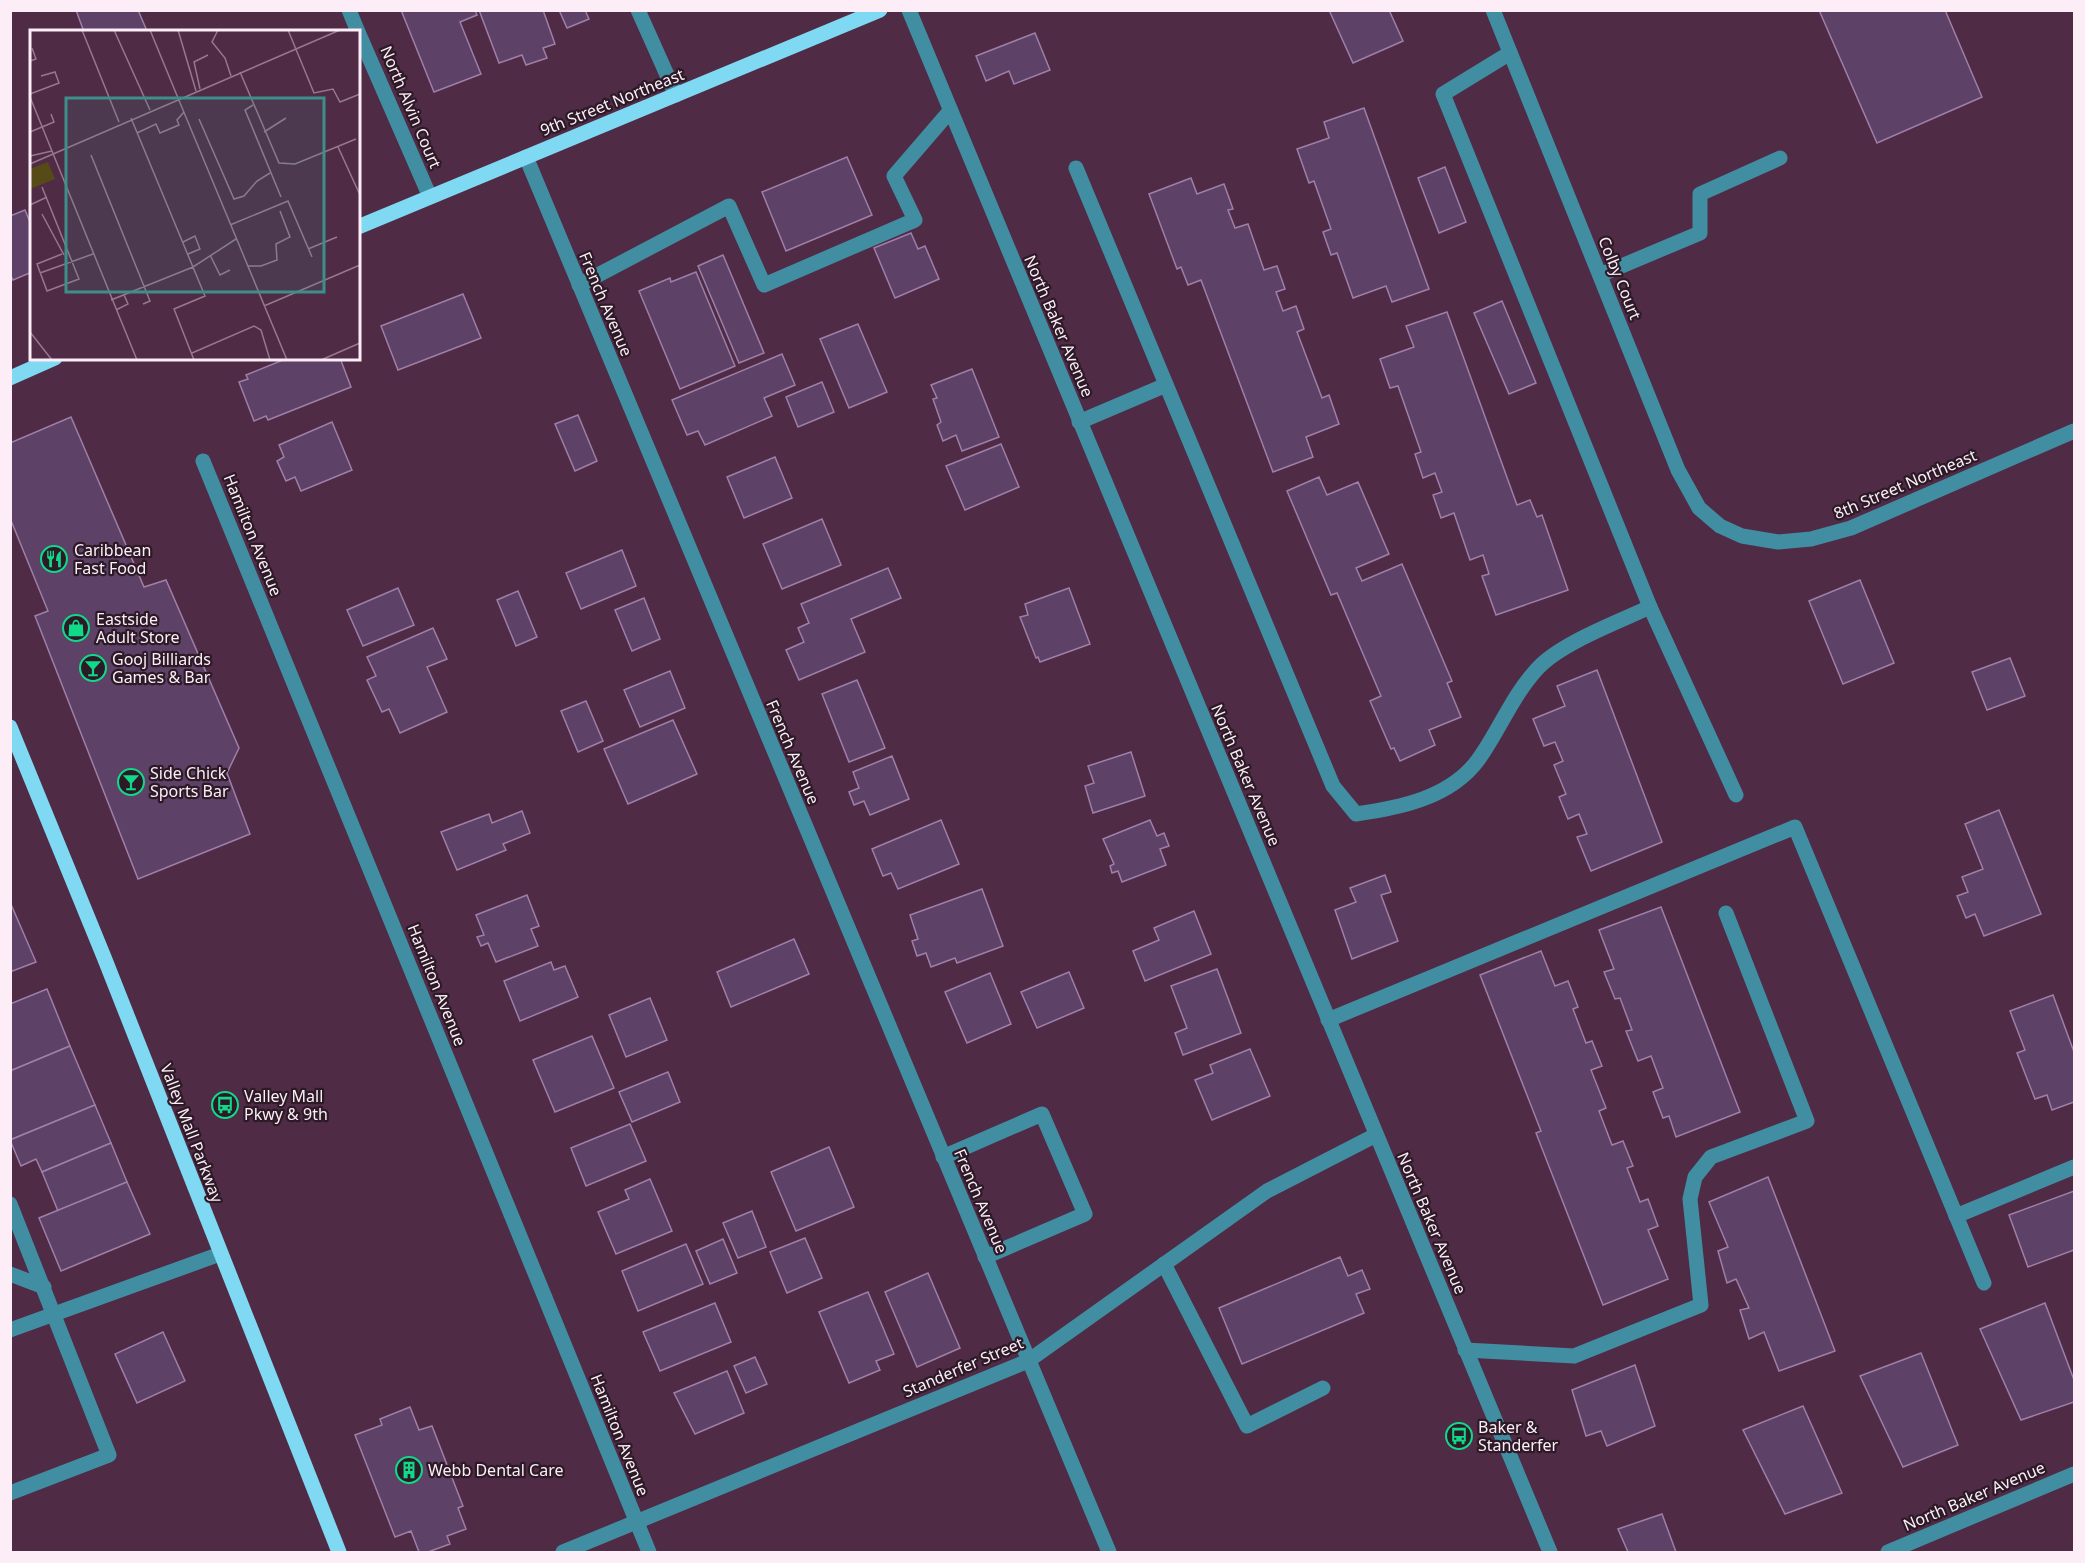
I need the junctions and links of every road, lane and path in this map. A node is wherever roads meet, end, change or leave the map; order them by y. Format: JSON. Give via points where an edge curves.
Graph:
{"nodes":[{"id":1,"x":349,"y":10,"type":"edge"},
{"id":2,"x":638,"y":10,"type":"edge"},
{"id":3,"x":880,"y":10,"type":"edge"},
{"id":4,"x":909,"y":10,"type":"edge"},
{"id":5,"x":1493,"y":10,"type":"edge"},
{"id":6,"x":357,"y":30,"type":"edge"},
{"id":7,"x":360,"y":37,"type":"edge"},
{"id":8,"x":1510,"y":53,"type":"junction"},
{"id":9,"x":676,"y":95,"type":"junction"},
{"id":10,"x":950,"y":111,"type":"junction"},
{"id":11,"x":526,"y":158,"type":"junction"},
{"id":12,"x":1780,"y":158,"type":"dead end"},
{"id":13,"x":1076,"y":168,"type":"dead end"},
{"id":14,"x":430,"y":196,"type":"junction"},
{"id":15,"x":360,"y":226,"type":"edge"},
{"id":16,"x":1599,"y":274,"type":"junction"},
{"id":17,"x":579,"y":285,"type":"junction"},
{"id":18,"x":50,"y":360,"type":"edge"},
{"id":19,"x":10,"y":378,"type":"edge"},
{"id":20,"x":1166,"y":385,"type":"junction"},
{"id":21,"x":1079,"y":422,"type":"junction"},
{"id":22,"x":2074,"y":431,"type":"edge"},
{"id":23,"x":203,"y":461,"type":"dead end"},
{"id":24,"x":1742,"y":537,"type":"joint"},
{"id":25,"x":1650,"y":608,"type":"junction"},
{"id":26,"x":10,"y":727,"type":"edge"},
{"id":27,"x":1736,"y":795,"type":"dead end"},
{"id":28,"x":1726,"y":912,"type":"dead end"},
{"id":29,"x":1328,"y":1020,"type":"junction"},
{"id":30,"x":1376,"y":1135,"type":"junction"},
{"id":31,"x":943,"y":1157,"type":"junction"},
{"id":32,"x":2074,"y":1167,"type":"edge"},
{"id":33,"x":10,"y":1204,"type":"edge"},
{"id":34,"x":1956,"y":1216,"type":"junction"},
{"id":35,"x":220,"y":1254,"type":"junction"},
{"id":36,"x":985,"y":1257,"type":"junction"},
{"id":37,"x":1164,"y":1264,"type":"junction"},
{"id":38,"x":10,"y":1274,"type":"edge"},
{"id":39,"x":1984,"y":1283,"type":"dead end"},
{"id":40,"x":44,"y":1287,"type":"junction"},
{"id":41,"x":54,"y":1314,"type":"junction"},
{"id":42,"x":10,"y":1330,"type":"edge"},
{"id":43,"x":1466,"y":1350,"type":"junction"},
{"id":44,"x":1028,"y":1361,"type":"junction"},
{"id":45,"x":1323,"y":1388,"type":"dead end"},
{"id":46,"x":2074,"y":1473,"type":"edge"},
{"id":47,"x":10,"y":1493,"type":"edge"},
{"id":48,"x":636,"y":1523,"type":"junction"},
{"id":49,"x":588,"y":1548,"type":"edge"},
{"id":50,"x":339,"y":1552,"type":"edge"},
{"id":51,"x":563,"y":1552,"type":"edge"},
{"id":52,"x":649,"y":1552,"type":"edge"},
{"id":53,"x":1109,"y":1552,"type":"edge"},
{"id":54,"x":1550,"y":1552,"type":"edge"},
{"id":55,"x":1888,"y":1552,"type":"edge"}],
"edges":[{"from":1,"to":6,"type":"street","name":"North Alvin Court"},
{"from":2,"to":9,"type":"street"},
{"from":3,"to":9,"type":"main road","name":"9th Street Northeast"},
{"from":4,"to":10,"type":"street","name":"North Baker Avenue"},
{"from":5,"to":8,"type":"street","name":"Colby Court"},
{"from":7,"to":14,"type":"street","name":"North Alvin Court"},
{"from":8,"to":16,"type":"street","name":"Colby Court"},
{"from":8,"to":25,"type":"street","via":[[1443,94]]},
{"from":9,"to":11,"type":"main road","name":"9th Street Northeast"},
{"from":10,"to":17,"type":"street","via":[[894,176],[915,220],[764,285],[729,206]]},
{"from":10,"to":21,"type":"street","name":"North Baker Avenue"},
{"from":11,"to":14,"type":"main road","name":"9th Street Northeast"},
{"from":11,"to":17,"type":"street","name":"French Avenue"},
{"from":12,"to":16,"type":"street","via":[[1700,194],[1700,233]]},
{"from":13,"to":20,"type":"street"},
{"from":14,"to":15,"type":"main road","name":"9th Street Northeast"},
{"from":16,"to":24,"type":"street","name":"Colby Court","via":[[1678,470],[1699,508],[1720,526]]},
{"from":17,"to":31,"type":"street","name":"French Avenue"},
{"from":18,"to":19,"type":"main road"},
{"from":20,"to":21,"type":"street"},
{"from":20,"to":25,"type":"street","via":[[1333,786],[1356,814],[1389,809],[1440,792],[1477,762],[1507,709],[1539,667],[1577,642]]},
{"from":21,"to":29,"type":"street","name":"North Baker Avenue"},
{"from":22,"to":24,"type":"street","name":"8th Street Northeast","via":[[1851,528],[1811,539],[1778,542]]},
{"from":23,"to":48,"type":"street","name":"Hamilton Avenue"},
{"from":25,"to":27,"type":"street"},
{"from":26,"to":35,"type":"main road","name":"Valley Mall Parkway"},
{"from":28,"to":43,"type":"street","via":[[1807,1121],[1712,1157],[1695,1177],[1690,1199],[1701,1305],[1574,1356]]},
{"from":29,"to":30,"type":"street","name":"North Baker Avenue"},
{"from":29,"to":34,"type":"street","via":[[1795,827]]},
{"from":30,"to":37,"type":"street","name":"Standerfer Street","via":[[1267,1191]]},
{"from":30,"to":43,"type":"street","name":"North Baker Avenue"},
{"from":31,"to":36,"type":"street","name":"French Avenue"},
{"from":31,"to":36,"type":"street","via":[[1042,1114],[1085,1214]]},
{"from":32,"to":34,"type":"street"},
{"from":33,"to":40,"type":"street"},
{"from":34,"to":39,"type":"street"},
{"from":35,"to":41,"type":"street"},
{"from":35,"to":50,"type":"main road","name":"Valley Mall Parkway"},
{"from":36,"to":44,"type":"street","name":"French Avenue"},
{"from":37,"to":44,"type":"street","name":"Standerfer Street"},
{"from":37,"to":45,"type":"street","via":[[1247,1426]]},
{"from":38,"to":40,"type":"street"},
{"from":40,"to":41,"type":"street"},
{"from":41,"to":42,"type":"street"},
{"from":41,"to":47,"type":"street","via":[[109,1455]]},
{"from":43,"to":54,"type":"street","name":"North Baker Avenue"},
{"from":44,"to":48,"type":"street","name":"Standerfer Street"},
{"from":44,"to":53,"type":"street","name":"French Avenue"},
{"from":46,"to":55,"type":"street","name":"North Baker Avenue"},
{"from":48,"to":49,"type":"street","name":"Standerfer Street"},
{"from":48,"to":52,"type":"street","name":"Hamilton Avenue"},
{"from":49,"to":51,"type":"street","name":"Standerfer Street"}]}
